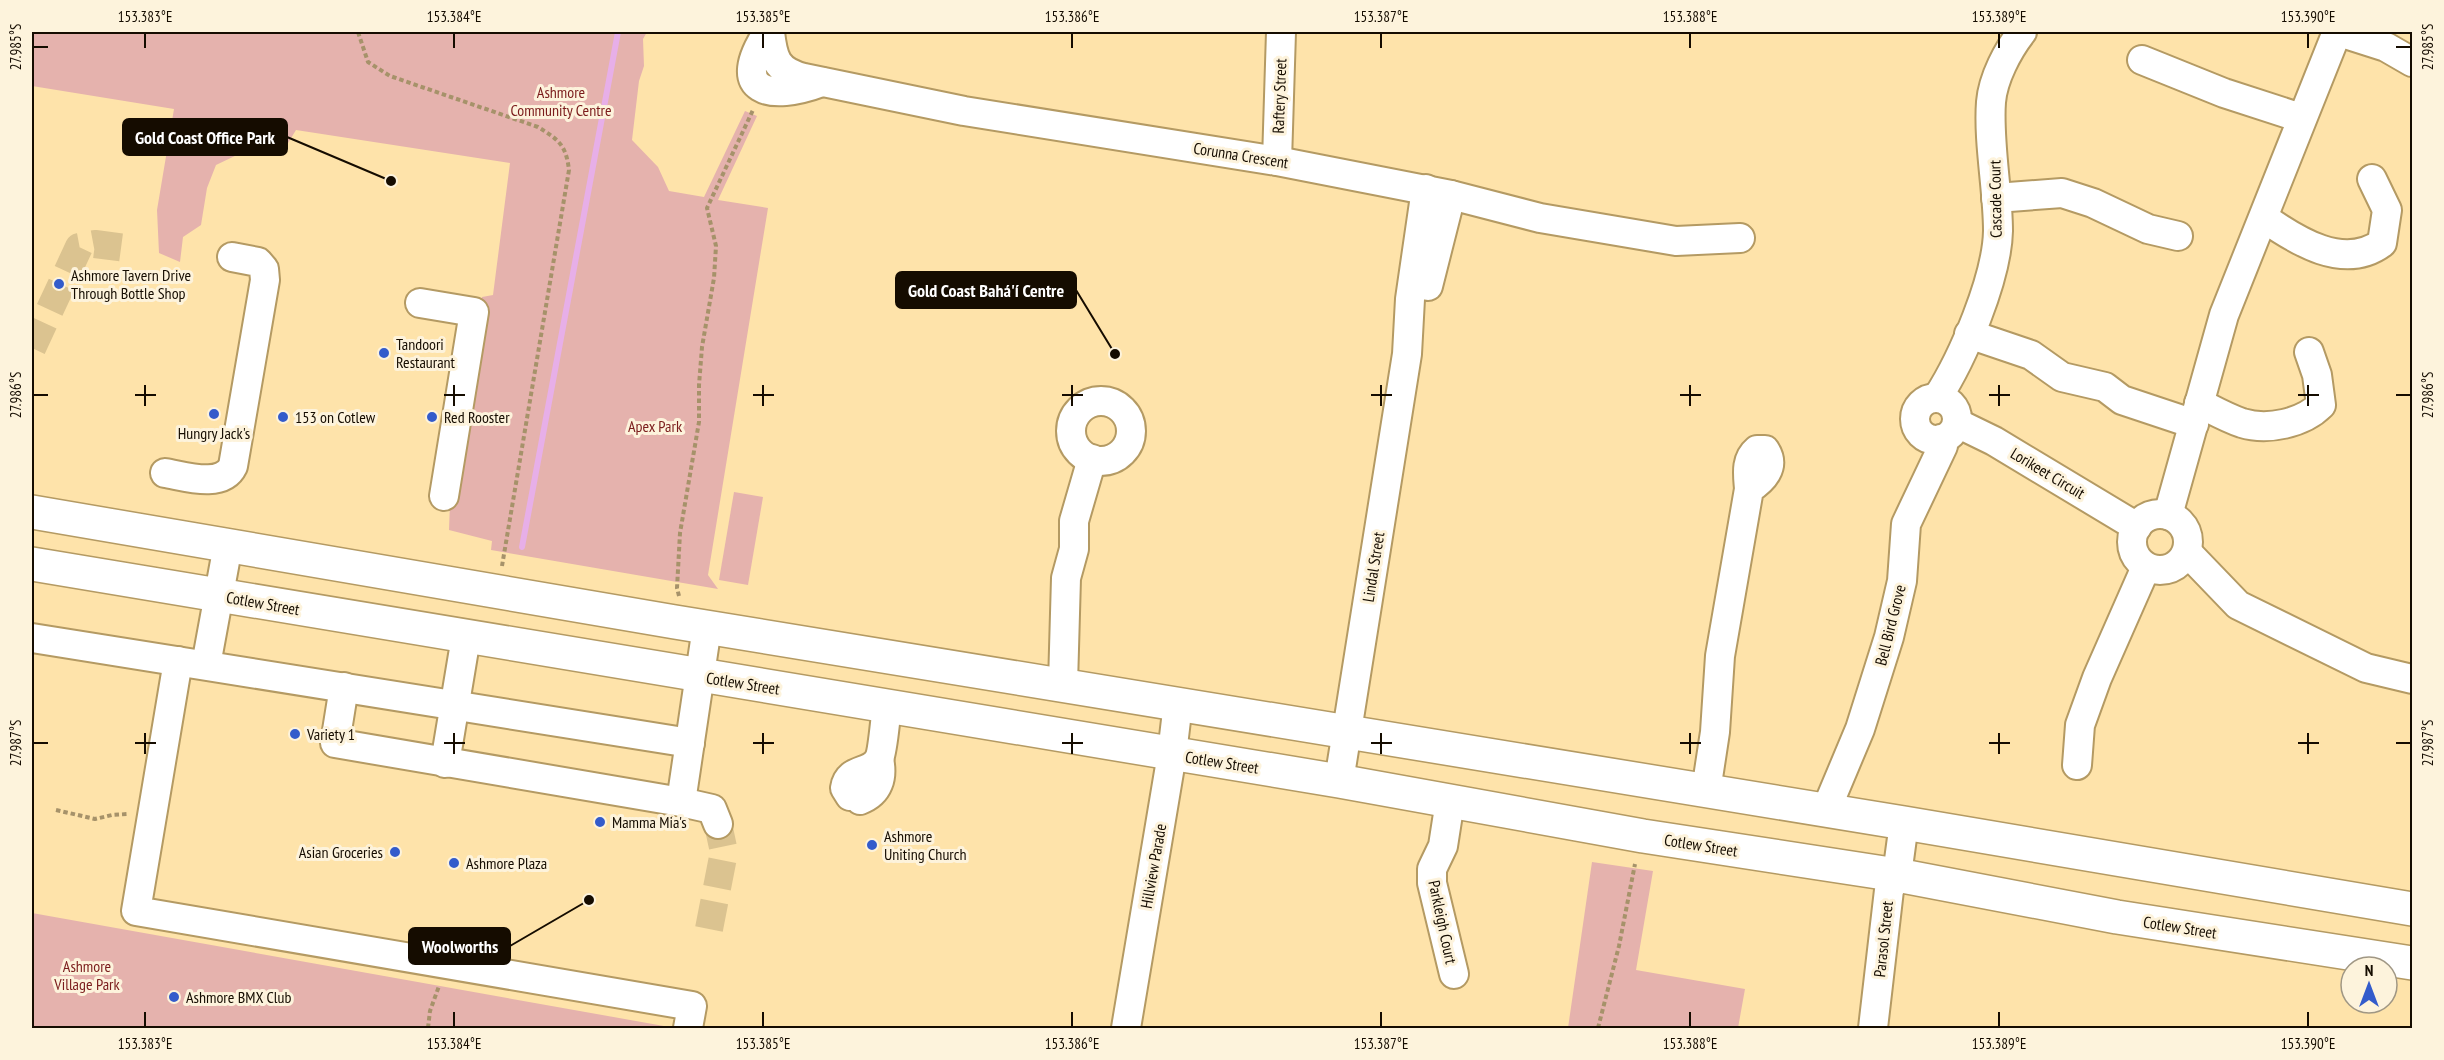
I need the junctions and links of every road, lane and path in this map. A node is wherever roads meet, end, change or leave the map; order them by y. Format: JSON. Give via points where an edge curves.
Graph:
{"nodes":[{"id":1,"x":358,"y":32,"type":"edge"},
{"id":2,"x":769,"y":32,"type":"edge"},
{"id":3,"x":1281,"y":32,"type":"edge"},
{"id":4,"x":2022,"y":32,"type":"edge"},
{"id":5,"x":2338,"y":32,"type":"edge"},
{"id":6,"x":2142,"y":60,"type":"dead end"},
{"id":7,"x":2412,"y":62,"type":"edge"},
{"id":8,"x":823,"y":82,"type":"junction"},
{"id":9,"x":766,"y":90,"type":"junction"},
{"id":10,"x":2301,"y":118,"type":"junction"},
{"id":11,"x":1277,"y":161,"type":"junction"},
{"id":12,"x":2372,"y":179,"type":"dead end"},
{"id":13,"x":1439,"y":192,"type":"junction"},
{"id":14,"x":1996,"y":198,"type":"junction"},
{"id":15,"x":2264,"y":218,"type":"junction"},
{"id":16,"x":2178,"y":236,"type":"dead end"},
{"id":17,"x":1740,"y":238,"type":"dead end"},
{"id":18,"x":232,"y":257,"type":"dead end"},
{"id":19,"x":420,"y":303,"type":"dead end"},
{"id":20,"x":1969,"y":334,"type":"junction"},
{"id":21,"x":2309,"y":352,"type":"dead end"},
{"id":22,"x":1937,"y":398,"type":"junction"},
{"id":23,"x":2196,"y":414,"type":"junction"},
{"id":24,"x":1949,"y":431,"type":"junction"},
{"id":25,"x":1092,"y":459,"type":"dead end"},
{"id":26,"x":165,"y":473,"type":"dead end"},
{"id":27,"x":1749,"y":489,"type":"dead end"},
{"id":28,"x":444,"y":496,"type":"dead end"},
{"id":29,"x":32,"y":512,"type":"edge"},
{"id":30,"x":2168,"y":515,"type":"junction"},
{"id":31,"x":2137,"y":527,"type":"junction"},
{"id":32,"x":228,"y":545,"type":"junction"},
{"id":33,"x":2187,"y":552,"type":"junction"},
{"id":34,"x":32,"y":564,"type":"edge"},
{"id":35,"x":502,"y":566,"type":"dead end"},
{"id":36,"x":2146,"y":567,"type":"junction"},
{"id":37,"x":218,"y":595,"type":"junction"},
{"id":38,"x":679,"y":596,"type":"dead end"},
{"id":39,"x":707,"y":627,"type":"junction"},
{"id":40,"x":465,"y":637,"type":"junction"},
{"id":41,"x":32,"y":638,"type":"edge"},
{"id":42,"x":177,"y":661,"type":"junction"},
{"id":43,"x":206,"y":665,"type":"junction"},
{"id":44,"x":700,"y":676,"type":"junction"},
{"id":45,"x":2412,"y":680,"type":"edge"},
{"id":46,"x":1062,"y":684,"type":"junction"},
{"id":47,"x":344,"y":687,"type":"junction"},
{"id":48,"x":1178,"y":703,"type":"junction"},
{"id":49,"x":454,"y":705,"type":"junction"},
{"id":50,"x":887,"y":707,"type":"junction"},
{"id":51,"x":1347,"y":731,"type":"junction"},
{"id":52,"x":690,"y":743,"type":"junction"},
{"id":53,"x":1172,"y":754,"type":"junction"},
{"id":54,"x":445,"y":763,"type":"junction"},
{"id":55,"x":2077,"y":765,"type":"dead end"},
{"id":56,"x":1339,"y":781,"type":"junction"},
{"id":57,"x":1706,"y":790,"type":"junction"},
{"id":58,"x":855,"y":798,"type":"dead end"},
{"id":59,"x":1450,"y":801,"type":"junction"},
{"id":60,"x":681,"y":802,"type":"junction"},
{"id":61,"x":56,"y":810,"type":"dead end"},
{"id":62,"x":1826,"y":810,"type":"junction"},
{"id":63,"x":151,"y":820,"type":"junction"},
{"id":64,"x":1904,"y":823,"type":"junction"},
{"id":65,"x":718,"y":824,"type":"tunnel mouth"},
{"id":66,"x":1635,"y":864,"type":"dead end"},
{"id":67,"x":1897,"y":875,"type":"junction"},
{"id":68,"x":2412,"y":909,"type":"edge"},
{"id":69,"x":2412,"y":963,"type":"edge"},
{"id":70,"x":1454,"y":974,"type":"dead end"},
{"id":71,"x":440,"y":982,"type":"dead end"},
{"id":72,"x":1875,"y":1016,"type":"edge"},
{"id":73,"x":428,"y":1029,"type":"edge"},
{"id":74,"x":688,"y":1029,"type":"edge"},
{"id":75,"x":1126,"y":1029,"type":"edge"},
{"id":76,"x":1598,"y":1029,"type":"edge"}],
"edges":[{"from":1,"to":35,"type":"path","via":[[368,62],[390,76],[538,127],[556,138],[567,152],[569,170]]},
{"from":2,"to":8,"type":"street","name":"Corunna Crescent","via":[[778,64],[793,75]]},
{"from":2,"to":9,"type":"street","via":[[752,65],[752,75]]},
{"from":3,"to":11,"type":"street","name":"Raftery Street"},
{"from":4,"to":14,"type":"street","name":"Cascade Court","via":[[2006,52],[1991,101]]},
{"from":5,"to":7,"type":"street","via":[[2386,47]]},
{"from":5,"to":10,"type":"street"},
{"from":6,"to":10,"type":"street"},
{"from":8,"to":9,"type":"street","via":[[789,92]]},
{"from":8,"to":11,"type":"street","name":"Corunna Crescent","via":[[964,111]]},
{"from":9,"to":38,"type":"path","via":[[707,208],[716,246],[714,278],[702,347],[699,422],[680,533],[676,588]]},
{"from":10,"to":15,"type":"street"},
{"from":11,"to":13,"type":"street","name":"Corunna Crescent"},
{"from":12,"to":15,"type":"street","via":[[2387,210],[2382,243],[2369,253],[2346,256],[2324,250],[2304,243]]},
{"from":13,"to":17,"type":"street","name":"Corunna Crescent","via":[[1540,218],[1676,241]]},
{"from":13,"to":51,"type":"street","name":"Lindal Street","via":[[1425,299],[1407,354]]},
{"from":14,"to":16,"type":"street","via":[[2062,193],[2148,229]]},
{"from":14,"to":20,"type":"street","name":"Cascade Court","via":[[1998,232],[1989,284]]},
{"from":15,"to":23,"type":"street","via":[[2224,315]]},
{"from":18,"to":26,"type":"street","via":[[258,262],[264,269],[265,280],[232,466],[225,476],[210,479]]},
{"from":19,"to":28,"type":"street","via":[[474,312]]},
{"from":20,"to":22,"type":"street","name":"Cascade Court"},
{"from":20,"to":23,"type":"street","via":[[2031,355],[2062,377],[2105,387],[2121,400]]},
{"from":21,"to":23,"type":"street","via":[[2321,405],[2312,415],[2271,426]]},
{"from":22,"to":24,"type":"street","via":[[1951,404],[1956,414]]},
{"from":22,"to":24,"type":"street","via":[[1918,406],[1914,419],[1927,438]]},
{"from":23,"to":30,"type":"street"},
{"from":24,"to":31,"type":"street","name":"Lorikeet Circuit","via":[[2004,447]]},
{"from":24,"to":62,"type":"street","name":"Bell Bird Grove","via":[[1905,524],[1902,581],[1886,647],[1860,729]]},
{"from":25,"to":46,"type":"street","via":[[1074,521],[1074,549],[1066,578]]},
{"from":27,"to":57,"type":"street","via":[[1720,656]]},
{"from":29,"to":32,"type":"main road"},
{"from":30,"to":31,"type":"street","via":[[2152,515]]},
{"from":30,"to":33,"type":"street","via":[[2185,528]]},
{"from":31,"to":36,"type":"street","via":[[2133,550]]},
{"from":32,"to":37,"type":"street"},
{"from":32,"to":39,"type":"main road"},
{"from":33,"to":36,"type":"street","via":[[2182,561],[2166,570]]},
{"from":33,"to":45,"type":"street","via":[[2238,605],[2366,668]]},
{"from":34,"to":37,"type":"main road","name":"Cotlew Street"},
{"from":36,"to":55,"type":"street","via":[[2080,725]]},
{"from":37,"to":40,"type":"main road","name":"Cotlew Street"},
{"from":37,"to":43,"type":"street"},
{"from":39,"to":44,"type":"street"},
{"from":39,"to":46,"type":"main road"},
{"from":40,"to":44,"type":"main road","name":"Cotlew Street"},
{"from":40,"to":49,"type":"street"},
{"from":41,"to":42,"type":"street"},
{"from":42,"to":43,"type":"street"},
{"from":42,"to":63,"type":"street"},
{"from":43,"to":47,"type":"street"},
{"from":44,"to":50,"type":"main road","name":"Cotlew Street"},
{"from":44,"to":52,"type":"street"},
{"from":46,"to":48,"type":"main road"},
{"from":47,"to":49,"type":"street"},
{"from":47,"to":54,"type":"street","via":[[335,743]]},
{"from":48,"to":51,"type":"main road"},
{"from":48,"to":53,"type":"street","name":"Hillview Parade"},
{"from":49,"to":52,"type":"street"},
{"from":49,"to":54,"type":"street"},
{"from":50,"to":53,"type":"main road","name":"Cotlew Street"},
{"from":50,"to":58,"type":"street","via":[[879,759],[853,773],[845,788]]},
{"from":51,"to":56,"type":"street","name":"Lindal Street"},
{"from":51,"to":57,"type":"main road"},
{"from":52,"to":60,"type":"street"},
{"from":53,"to":56,"type":"main road","name":"Cotlew Street"},
{"from":53,"to":75,"type":"street","name":"Hillview Parade"},
{"from":54,"to":60,"type":"street"},
{"from":56,"to":59,"type":"main road","name":"Cotlew Street"},
{"from":57,"to":62,"type":"main road"},
{"from":59,"to":67,"type":"main road","name":"Cotlew Street"},
{"from":59,"to":70,"type":"street","name":"Parkleigh Court","via":[[1443,846],[1432,868],[1432,883]]},
{"from":60,"to":65,"type":"street","via":[[712,809]]},
{"from":61,"to":63,"type":"path","via":[[95,819],[134,814]]},
{"from":62,"to":64,"type":"main road"},
{"from":63,"to":74,"type":"street","via":[[136,911],[692,1006]]},
{"from":64,"to":67,"type":"street","name":"Parasol Street"},
{"from":64,"to":68,"type":"main road"},
{"from":66,"to":76,"type":"path"},
{"from":67,"to":69,"type":"main road","name":"Cotlew Street","via":[[2116,917]]},
{"from":67,"to":72,"type":"street","name":"Parasol Street","via":[[1906,894],[1895,959]]},
{"from":71,"to":73,"type":"path"}]}
